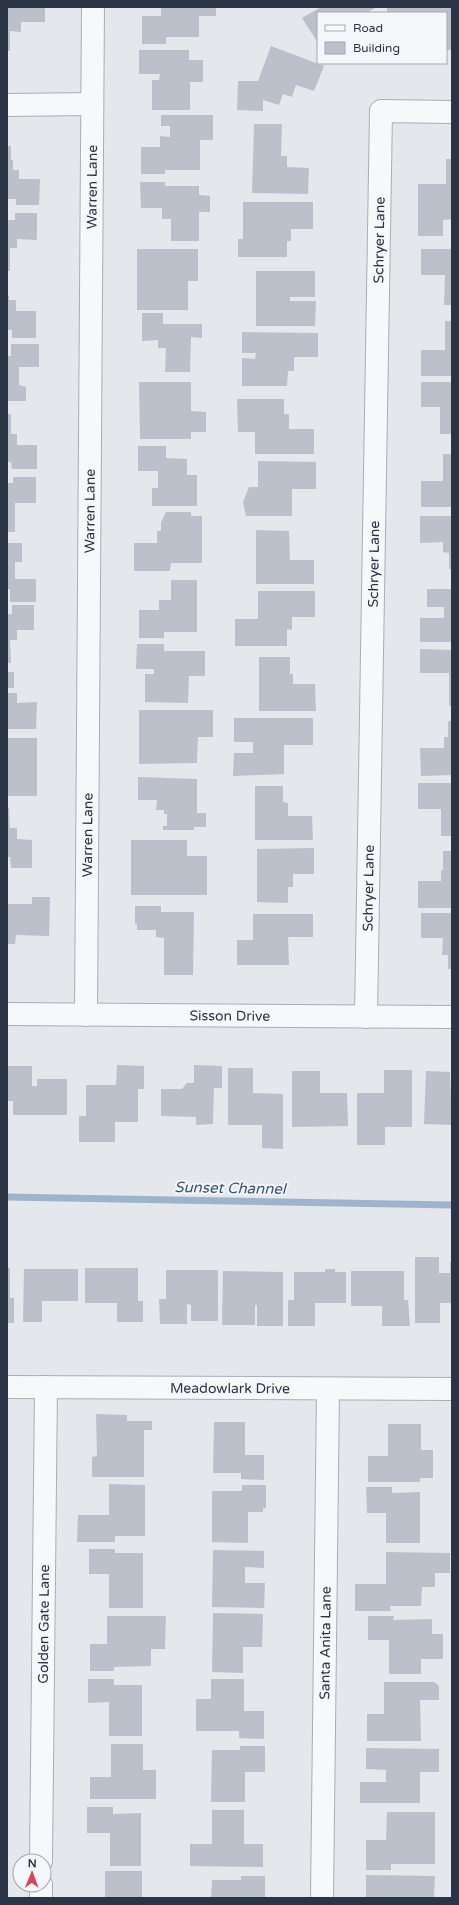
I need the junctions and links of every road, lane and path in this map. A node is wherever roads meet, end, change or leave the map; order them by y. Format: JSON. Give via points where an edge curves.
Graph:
{"nodes":[{"id":1,"x":93,"y":7,"type":"edge"},
{"id":2,"x":92,"y":104,"type":"junction"},
{"id":3,"x":7,"y":105,"type":"edge"},
{"id":4,"x":452,"y":112,"type":"edge"},
{"id":5,"x":7,"y":1014,"type":"edge"},
{"id":6,"x":86,"y":1015,"type":"junction"},
{"id":7,"x":366,"y":1016,"type":"junction"},
{"id":8,"x":452,"y":1017,"type":"edge"},
{"id":9,"x":7,"y":1387,"type":"edge"},
{"id":10,"x":46,"y":1387,"type":"junction"},
{"id":11,"x":328,"y":1389,"type":"junction"},
{"id":12,"x":452,"y":1389,"type":"edge"},
{"id":13,"x":41,"y":1853,"type":"edge"},
{"id":14,"x":322,"y":1898,"type":"edge"}],
"edges":[{"from":1,"to":2,"type":"street","name":"Warren Lane"},
{"from":2,"to":3,"type":"street"},
{"from":2,"to":6,"type":"street","name":"Warren Lane"},
{"from":4,"to":7,"type":"street","name":"Schryer Lane","via":[[381,111]]},
{"from":5,"to":6,"type":"street","name":"Sisson Drive"},
{"from":6,"to":7,"type":"street","name":"Sisson Drive"},
{"from":7,"to":8,"type":"street","name":"Sisson Drive"},
{"from":9,"to":10,"type":"street","name":"Meadowlark Drive"},
{"from":10,"to":11,"type":"street","name":"Meadowlark Drive"},
{"from":10,"to":13,"type":"street","name":"Golden Gate Lane"},
{"from":11,"to":12,"type":"street","name":"Meadowlark Drive"},
{"from":11,"to":14,"type":"street","name":"Santa Anita Lane"}]}
